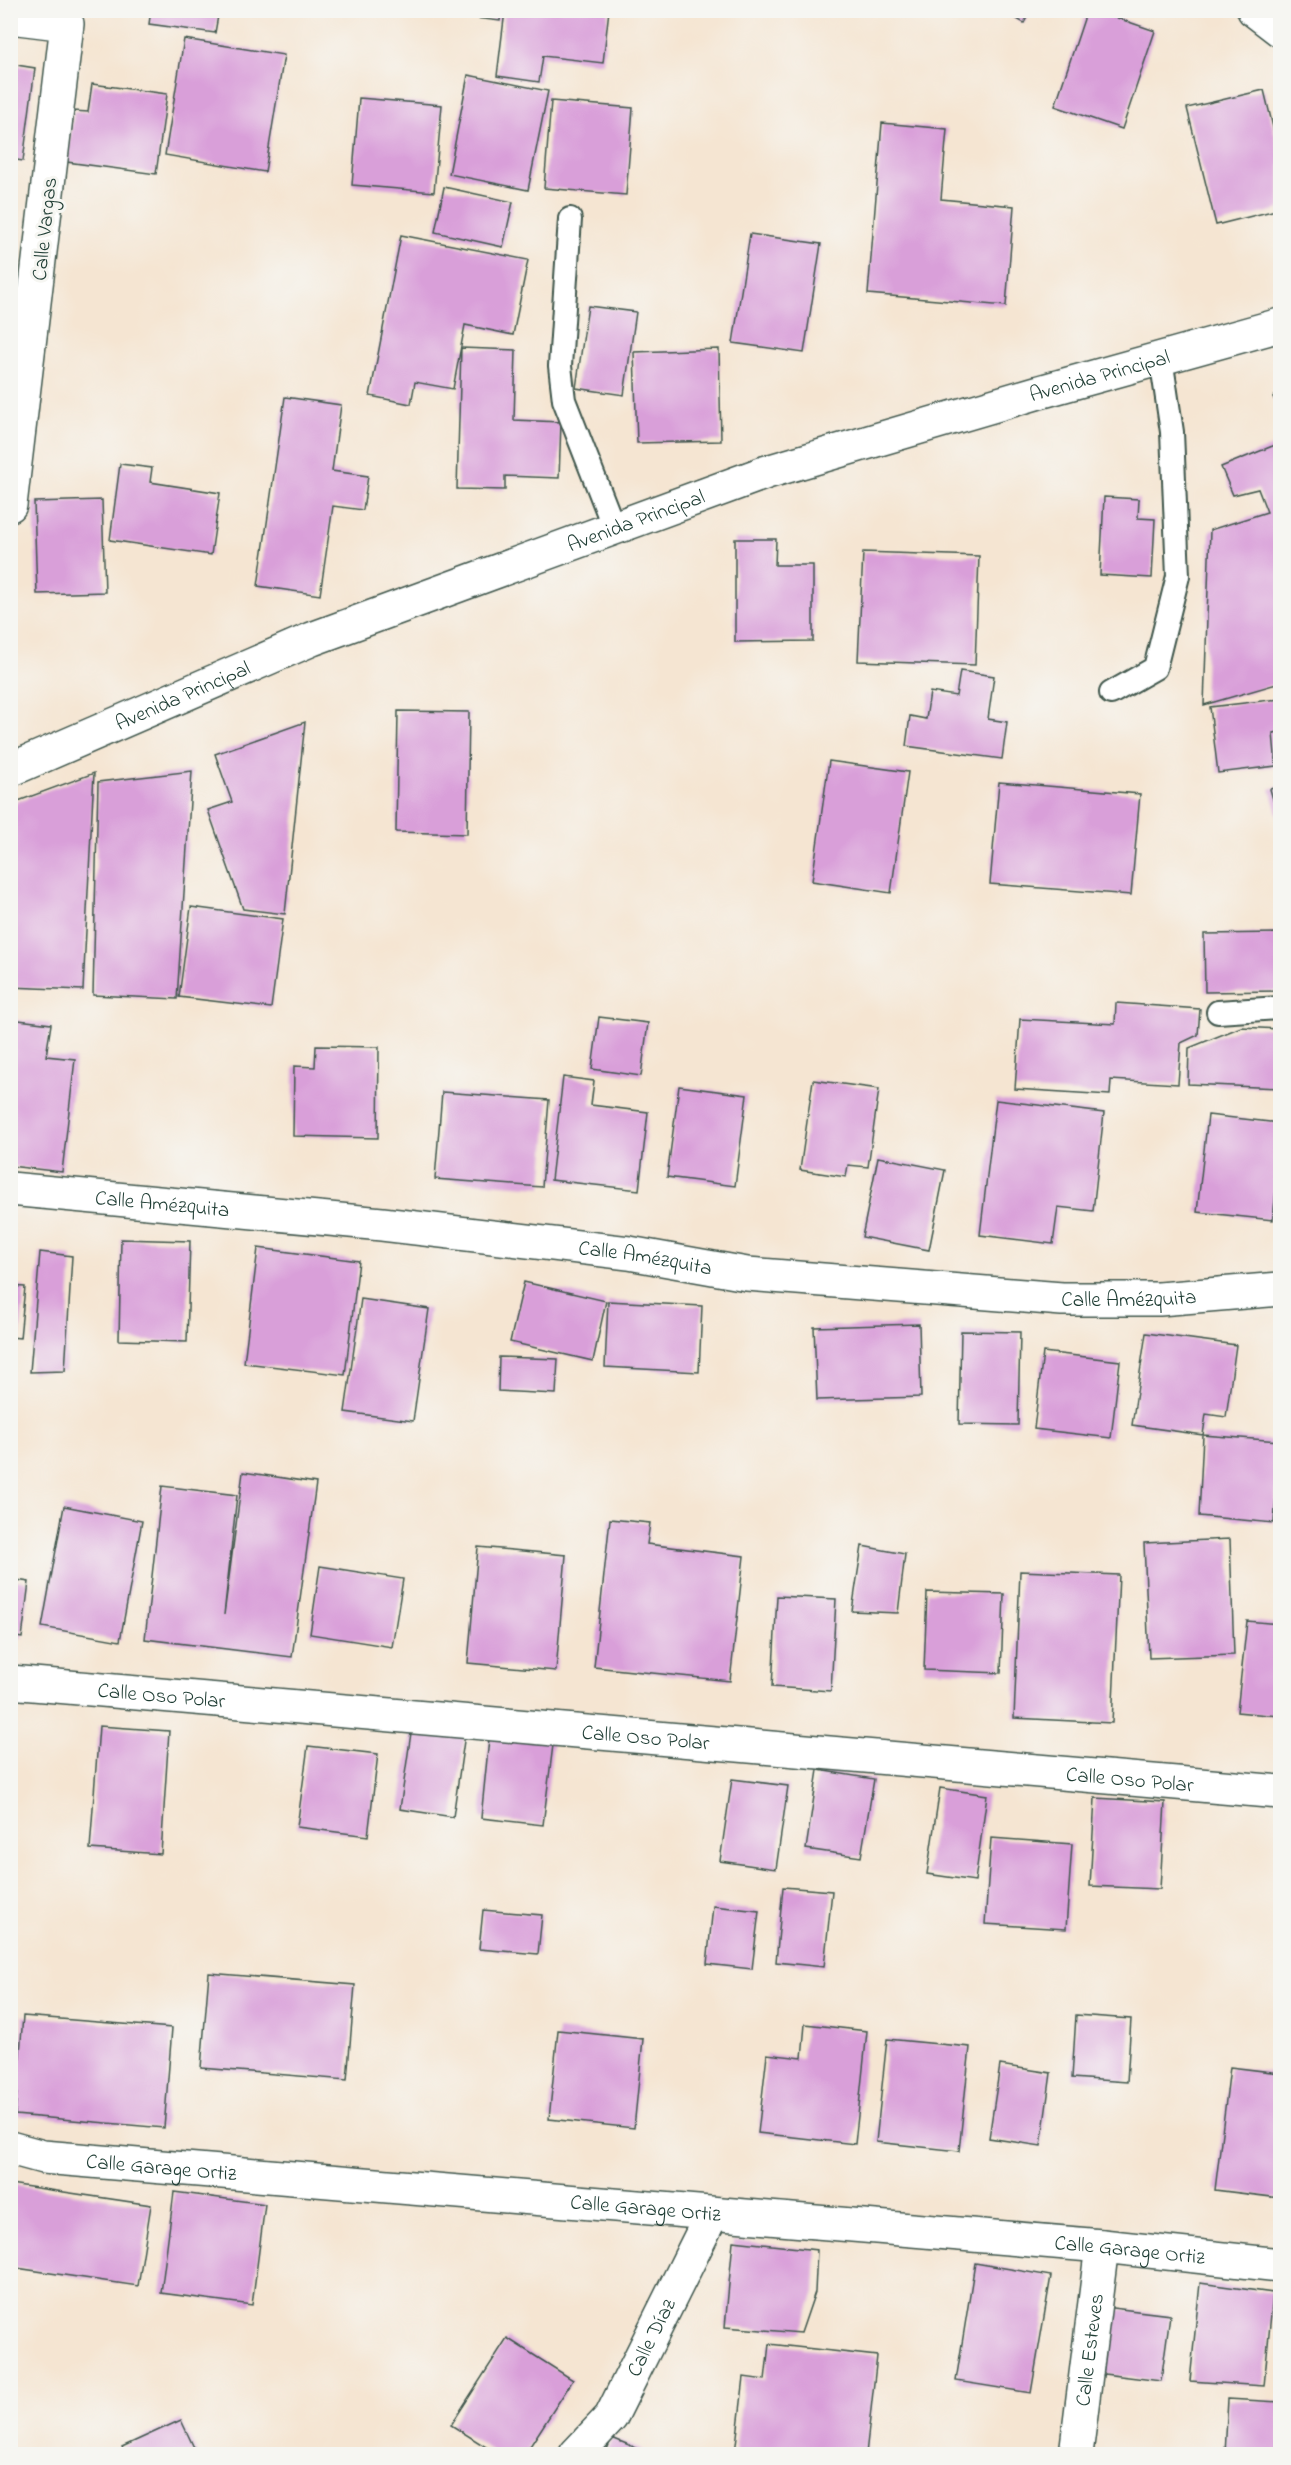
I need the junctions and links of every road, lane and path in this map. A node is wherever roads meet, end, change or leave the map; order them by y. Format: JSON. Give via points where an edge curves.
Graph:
{"nodes":[{"id":1,"x":1254,"y":10,"type":"edge"},
{"id":2,"x":10,"y":17,"type":"edge"},
{"id":3,"x":1281,"y":30,"type":"edge"},
{"id":4,"x":570,"y":219,"type":"dead end"},
{"id":5,"x":1281,"y":325,"type":"edge"},
{"id":6,"x":1161,"y":358,"type":"junction"},
{"id":7,"x":10,"y":504,"type":"edge"},
{"id":8,"x":614,"y":528,"type":"junction"},
{"id":9,"x":1111,"y":693,"type":"dead end"},
{"id":10,"x":10,"y":770,"type":"edge"},
{"id":11,"x":1281,"y":1008,"type":"edge"},
{"id":12,"x":1218,"y":1011,"type":"dead end"},
{"id":13,"x":10,"y":1189,"type":"edge"},
{"id":14,"x":1281,"y":1289,"type":"edge"},
{"id":15,"x":10,"y":1682,"type":"edge"},
{"id":16,"x":1281,"y":1792,"type":"edge"},
{"id":17,"x":10,"y":2148,"type":"edge"},
{"id":18,"x":712,"y":2214,"type":"junction"},
{"id":19,"x":1102,"y":2246,"type":"junction"},
{"id":20,"x":1281,"y":2265,"type":"edge"},
{"id":21,"x":576,"y":2454,"type":"edge"},
{"id":22,"x":1076,"y":2454,"type":"edge"}],
"edges":[{"from":1,"to":3,"type":"street"},
{"from":2,"to":7,"type":"street","name":"Calle Vargas","via":[[67,24]]},
{"from":4,"to":8,"type":"lane","via":[[560,366],[564,400]]},
{"from":5,"to":6,"type":"street","name":"Avenida Principal"},
{"from":6,"to":8,"type":"street","name":"Avenida Principal","via":[[767,472]]},
{"from":6,"to":9,"type":"lane","via":[[1172,432],[1178,576],[1155,668]]},
{"from":8,"to":10,"type":"street","name":"Avenida Principal","via":[[312,639]]},
{"from":11,"to":12,"type":"lane"},
{"from":13,"to":14,"type":"street","name":"Calle Amézquita","via":[[382,1224],[629,1253],[747,1274],[1062,1299],[1159,1299]]},
{"from":15,"to":16,"type":"street","name":"Calle Oso Polar"},
{"from":17,"to":18,"type":"street","name":"Calle Garage Ortiz","via":[[43,2157]]},
{"from":18,"to":19,"type":"street","name":"Calle Garage Ortiz"},
{"from":18,"to":21,"type":"street","name":"Calle Díaz","via":[[611,2417]]},
{"from":19,"to":20,"type":"street","name":"Calle Garage Ortiz"},
{"from":19,"to":22,"type":"street","name":"Calle Esteves"}]}
